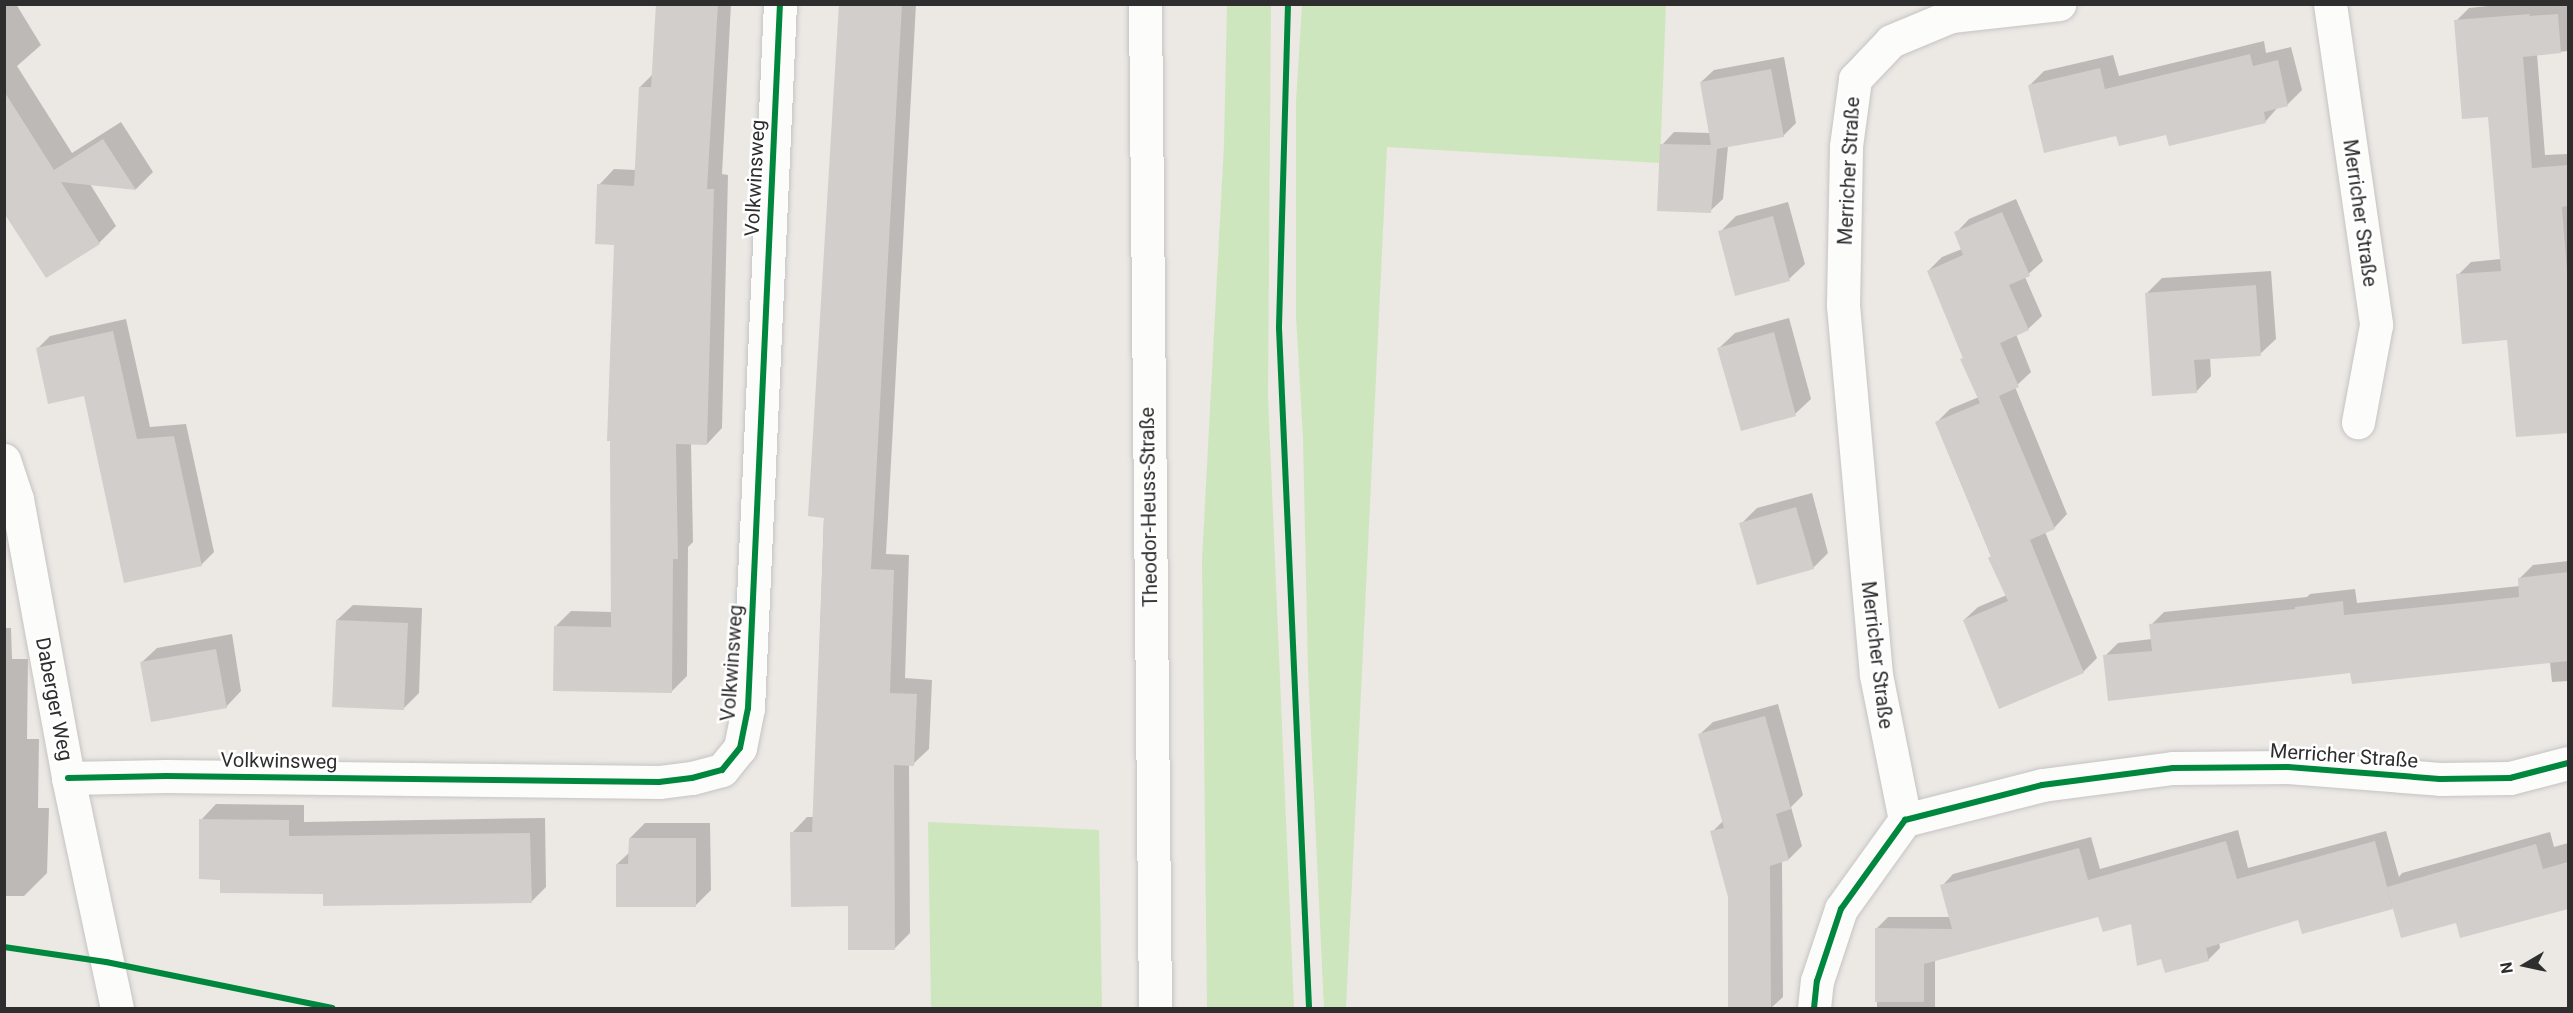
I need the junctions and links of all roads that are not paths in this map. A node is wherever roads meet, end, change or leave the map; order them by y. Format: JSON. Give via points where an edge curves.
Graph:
{"nodes":[{"id":1,"x":780,"y":4,"type":"edge"},
{"id":2,"x":1146,"y":4,"type":"edge"},
{"id":3,"x":2059,"y":4,"type":"edge"},
{"id":4,"x":2330,"y":4,"type":"edge"},
{"id":5,"x":2358,"y":422,"type":"dead end"},
{"id":6,"x":4,"y":460,"type":"edge"},
{"id":7,"x":2568,"y":764,"type":"edge"},
{"id":8,"x":68,"y":778,"type":"junction"},
{"id":9,"x":1905,"y":820,"type":"junction"},
{"id":10,"x":117,"y":1008,"type":"edge"},
{"id":11,"x":1155,"y":1008,"type":"edge"},
{"id":12,"x":1814,"y":1008,"type":"edge"}],
"edges":[{"from":1,"to":8,"type":"street","name":"Volkwinsweg","via":[[748,708],[740,748],[722,770],[659,782]]},
{"from":2,"to":11,"type":"street","name":"Theodor-Heuss-Straße"},
{"from":3,"to":9,"type":"street","name":"Merricher Straße","via":[[1951,16],[1891,41],[1855,79],[1846,146],[1843,305],[1876,675]]},
{"from":4,"to":5,"type":"street","name":"Merricher Straße","via":[[2376,325]]},
{"from":6,"to":8,"type":"street","name":"Daberger Weg","via":[[17,499]]},
{"from":7,"to":9,"type":"street","name":"Merricher Straße","via":[[2510,778],[2440,779],[2288,767],[2173,768],[2042,785]]},
{"from":8,"to":10,"type":"street","name":"Daberger Weg"},
{"from":9,"to":12,"type":"street","via":[[1841,909],[1817,981]]}]}
